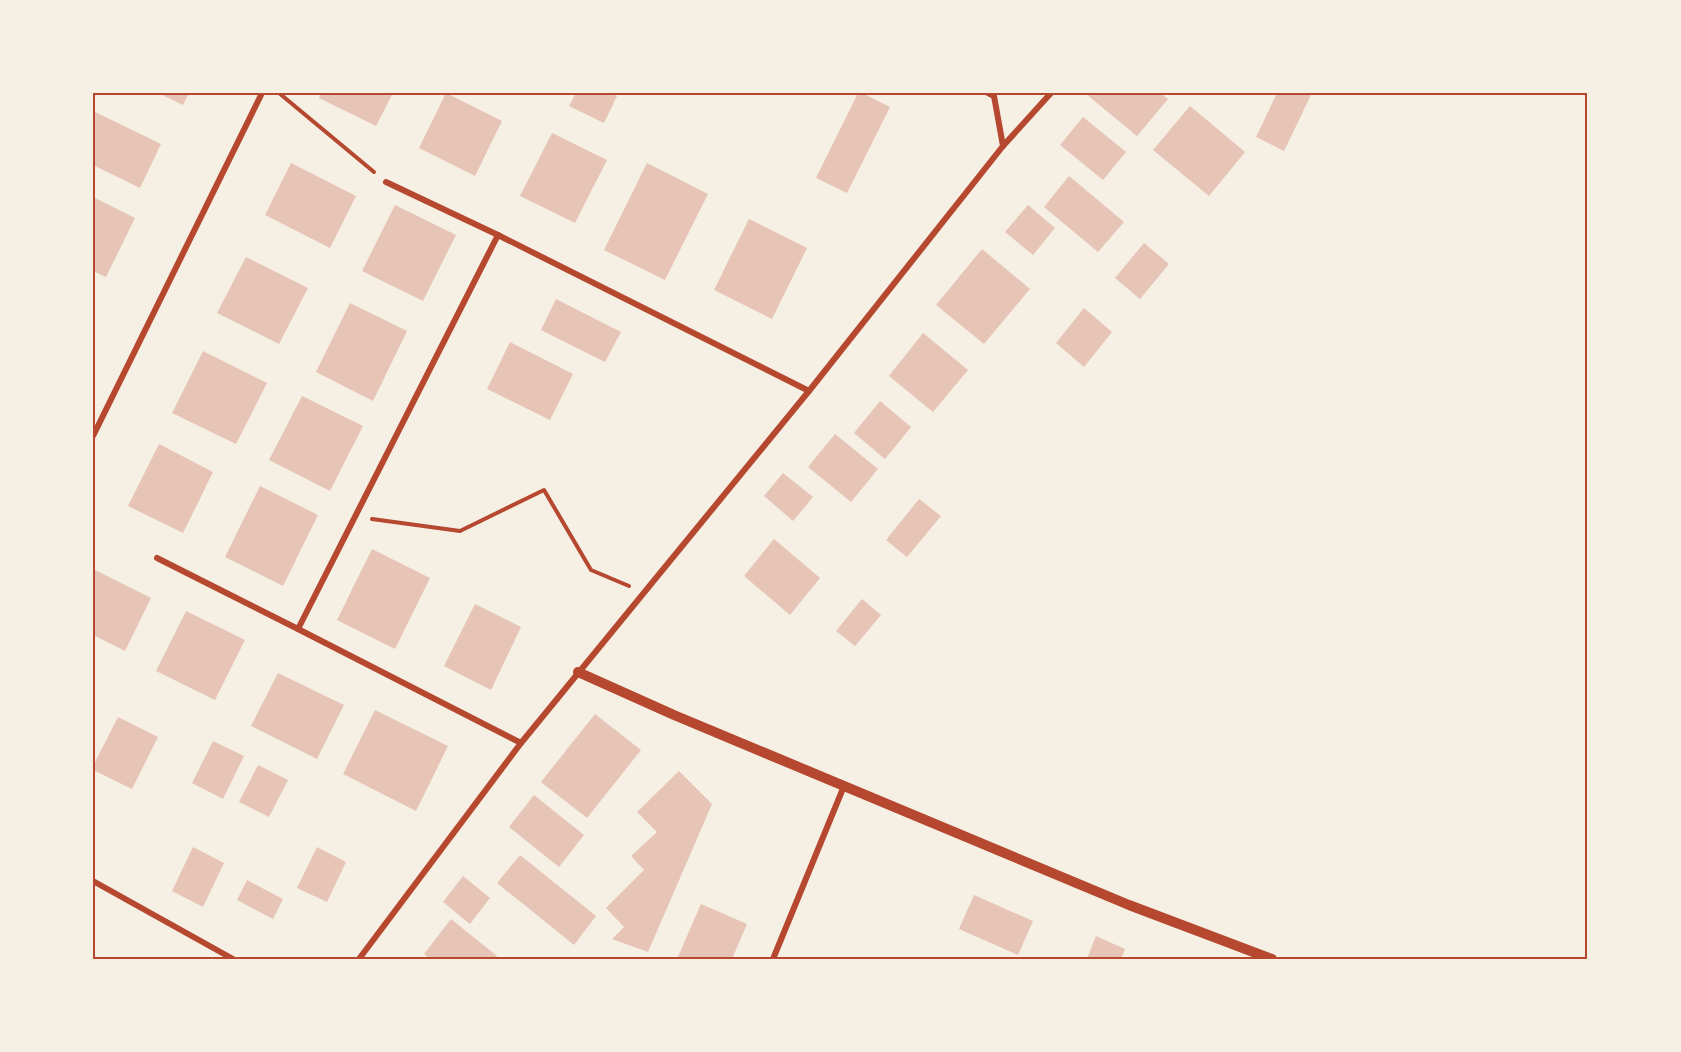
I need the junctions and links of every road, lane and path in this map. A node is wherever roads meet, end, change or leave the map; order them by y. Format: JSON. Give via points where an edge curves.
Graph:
{"nodes":[{"id":1,"x":262,"y":93,"type":"edge"},
{"id":2,"x":279,"y":93,"type":"edge"},
{"id":3,"x":988,"y":93,"type":"edge"},
{"id":4,"x":1051,"y":93,"type":"edge"},
{"id":5,"x":1003,"y":146,"type":"junction"},
{"id":6,"x":386,"y":182,"type":"joint"},
{"id":7,"x":498,"y":235,"type":"junction"},
{"id":8,"x":809,"y":391,"type":"junction"},
{"id":9,"x":93,"y":436,"type":"edge"},
{"id":10,"x":355,"y":516,"type":"junction"},
{"id":11,"x":157,"y":558,"type":"dead end"},
{"id":12,"x":643,"y":592,"type":"junction"},
{"id":13,"x":298,"y":629,"type":"junction"},
{"id":14,"x":578,"y":672,"type":"junction"},
{"id":15,"x":521,"y":743,"type":"junction"},
{"id":16,"x":844,"y":786,"type":"junction"},
{"id":17,"x":93,"y":881,"type":"edge"},
{"id":18,"x":233,"y":959,"type":"edge"},
{"id":19,"x":359,"y":959,"type":"edge"},
{"id":20,"x":773,"y":959,"type":"edge"},
{"id":21,"x":1272,"y":959,"type":"edge"}],
"edges":[{"from":1,"to":9,"type":"street"},
{"from":2,"to":6,"type":"path"},
{"from":3,"to":5,"type":"street","via":[[994,96]]},
{"from":4,"to":5,"type":"street"},
{"from":5,"to":8,"type":"street"},
{"from":6,"to":7,"type":"street"},
{"from":7,"to":8,"type":"street"},
{"from":7,"to":10,"type":"street"},
{"from":8,"to":12,"type":"street"},
{"from":10,"to":12,"type":"path","via":[[460,531],[544,490],[591,570]]},
{"from":10,"to":13,"type":"street"},
{"from":11,"to":13,"type":"street"},
{"from":12,"to":14,"type":"street"},
{"from":13,"to":15,"type":"street"},
{"from":14,"to":15,"type":"street"},
{"from":14,"to":16,"type":"street"},
{"from":15,"to":19,"type":"street"},
{"from":16,"to":20,"type":"street"},
{"from":16,"to":21,"type":"street"},
{"from":17,"to":18,"type":"street"}]}
